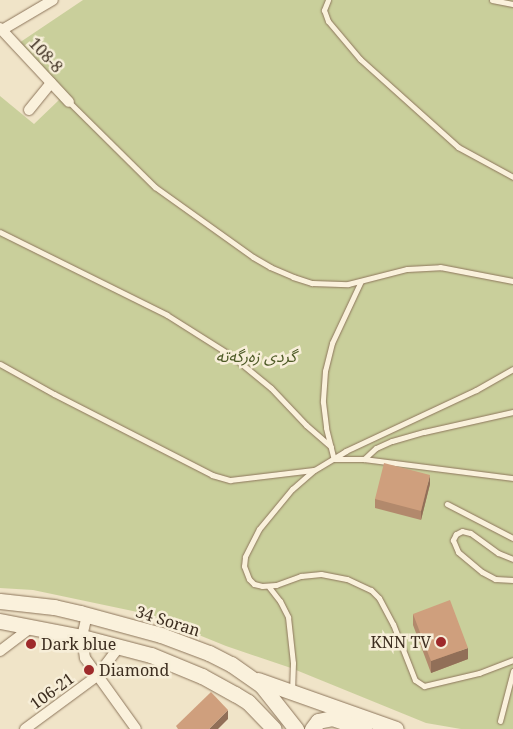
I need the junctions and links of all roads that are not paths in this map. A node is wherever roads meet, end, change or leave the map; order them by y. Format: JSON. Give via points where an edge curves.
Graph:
{"nodes":[{"id":1,"x":53,"y":0,"type":"edge"},
{"id":2,"x":328,"y":0,"type":"edge"},
{"id":3,"x":492,"y":0,"type":"edge"},
{"id":4,"x":513,"y":4,"type":"edge"},
{"id":5,"x":1,"y":29,"type":"edge"},
{"id":6,"x":51,"y":83,"type":"junction"},
{"id":7,"x":69,"y":102,"type":"joint"},
{"id":8,"x":28,"y":110,"type":"dead end"},
{"id":9,"x":513,"y":177,"type":"edge"},
{"id":10,"x":0,"y":232,"type":"edge"},
{"id":11,"x":361,"y":281,"type":"junction"},
{"id":12,"x":513,"y":281,"type":"edge"},
{"id":13,"x":0,"y":364,"type":"edge"},
{"id":14,"x":513,"y":369,"type":"edge"},
{"id":15,"x":513,"y":412,"type":"edge"},
{"id":16,"x":331,"y":447,"type":"junction"},
{"id":17,"x":334,"y":459,"type":"junction"},
{"id":18,"x":364,"y":459,"type":"junction"},
{"id":19,"x":314,"y":470,"type":"junction"},
{"id":20,"x":513,"y":478,"type":"edge"},
{"id":21,"x":447,"y":504,"type":"dead end"},
{"id":22,"x":513,"y":538,"type":"edge"},
{"id":23,"x":513,"y":559,"type":"edge"},
{"id":24,"x":513,"y":580,"type":"edge"},
{"id":25,"x":269,"y":587,"type":"junction"},
{"id":26,"x":0,"y":601,"type":"edge"},
{"id":27,"x":87,"y":615,"type":"junction"},
{"id":28,"x":0,"y":621,"type":"edge"},
{"id":29,"x":33,"y":626,"type":"junction"},
{"id":30,"x":82,"y":637,"type":"junction"},
{"id":31,"x":120,"y":646,"type":"junction"},
{"id":32,"x":0,"y":651,"type":"edge"},
{"id":33,"x":513,"y":660,"type":"edge"},
{"id":34,"x":513,"y":671,"type":"edge"},
{"id":35,"x":97,"y":676,"type":"junction"},
{"id":36,"x":250,"y":677,"type":"junction"},
{"id":37,"x":292,"y":692,"type":"junction"},
{"id":38,"x":337,"y":714,"type":"junction"},
{"id":39,"x":500,"y":721,"type":"dead end"},
{"id":40,"x":25,"y":729,"type":"edge"},
{"id":41,"x":136,"y":729,"type":"edge"},
{"id":42,"x":274,"y":729,"type":"edge"},
{"id":43,"x":296,"y":729,"type":"edge"},
{"id":44,"x":312,"y":729,"type":"edge"},
{"id":45,"x":364,"y":729,"type":"edge"},
{"id":46,"x":396,"y":729,"type":"edge"}],
"edges":[{"from":1,"to":5,"type":"street"},
{"from":2,"to":9,"type":"lane","via":[[324,10],[328,21],[360,59],[458,146]]},
{"from":3,"to":4,"type":"lane"},
{"from":5,"to":6,"type":"street","name":"108-8"},
{"from":6,"to":7,"type":"street","name":"108-8"},
{"from":6,"to":8,"type":"street"},
{"from":7,"to":11,"type":"lane","via":[[139,174],[270,267],[312,283],[330,285]]},
{"from":10,"to":16,"type":"lane","via":[[167,315],[232,356],[272,388]]},
{"from":11,"to":12,"type":"lane","via":[[407,269],[440,267]]},
{"from":11,"to":16,"type":"lane","via":[[332,343],[325,371],[323,402]]},
{"from":13,"to":19,"type":"lane","via":[[212,475],[230,480]]},
{"from":14,"to":17,"type":"lane"},
{"from":15,"to":18,"type":"lane","via":[[400,439],[376,448]]},
{"from":16,"to":17,"type":"lane"},
{"from":17,"to":18,"type":"lane"},
{"from":17,"to":19,"type":"lane"},
{"from":18,"to":20,"type":"lane"},
{"from":19,"to":25,"type":"lane","via":[[274,510],[259,529],[245,557],[244,566],[249,579],[254,584]]},
{"from":21,"to":22,"type":"lane"},
{"from":23,"to":24,"type":"lane","via":[[498,554],[470,533],[462,531],[453,540],[458,552],[482,572],[495,579]]},
{"from":25,"to":33,"type":"lane","via":[[301,576],[321,574],[347,579],[371,590],[393,624],[415,680],[424,686]]},
{"from":25,"to":37,"type":"lane","via":[[288,618],[294,663]]},
{"from":26,"to":27,"type":"main road","name":"34 Soran","via":[[54,607]]},
{"from":27,"to":30,"type":"street"},
{"from":27,"to":36,"type":"main road","name":"34 Soran","via":[[187,644],[231,664]]},
{"from":28,"to":29,"type":"main road"},
{"from":29,"to":30,"type":"main road"},
{"from":29,"to":32,"type":"street"},
{"from":30,"to":31,"type":"main road"},
{"from":30,"to":35,"type":"street","via":[[85,658]]},
{"from":31,"to":35,"type":"street","name":"106-21"},
{"from":31,"to":42,"type":"main road","via":[[221,686],[248,702]]},
{"from":34,"to":39,"type":"lane"},
{"from":35,"to":40,"type":"street","name":"106-21"},
{"from":35,"to":41,"type":"street"},
{"from":36,"to":37,"type":"main road"},
{"from":36,"to":43,"type":"main road","name":"34 Soran","via":[[275,701]]},
{"from":37,"to":38,"type":"main road"},
{"from":38,"to":44,"type":"main road","via":[[318,721]]},
{"from":38,"to":45,"type":"main road"},
{"from":38,"to":46,"type":"main road"}]}
